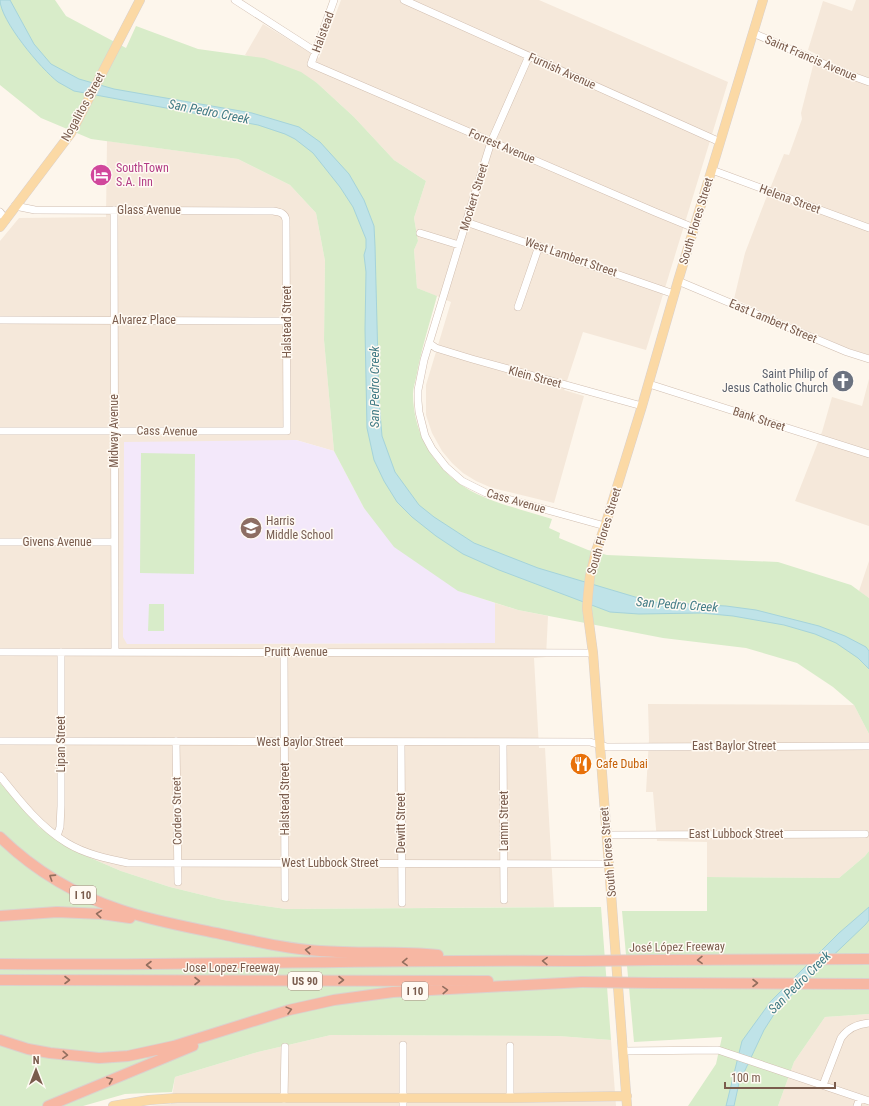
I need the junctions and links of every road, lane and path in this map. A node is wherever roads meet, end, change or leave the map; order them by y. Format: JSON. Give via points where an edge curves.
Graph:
{"nodes":[{"id":1,"x":140,"y":0,"type":"edge"},
{"id":2,"x":235,"y":0,"type":"edge"},
{"id":3,"x":334,"y":0,"type":"edge"},
{"id":4,"x":404,"y":0,"type":"edge"},
{"id":5,"x":763,"y":0,"type":"edge"},
{"id":6,"x":753,"y":33,"type":"junction"},
{"id":7,"x":316,"y":52,"type":"junction"},
{"id":8,"x":529,"y":56,"type":"junction"},
{"id":9,"x":311,"y":64,"type":"joint"},
{"id":10,"x":869,"y":82,"type":"edge"},
{"id":11,"x":491,"y":142,"type":"junction"},
{"id":12,"x":720,"y":142,"type":"junction"},
{"id":13,"x":712,"y":170,"type":"junction"},
{"id":14,"x":15,"y":206,"type":"junction"},
{"id":15,"x":114,"y":210,"type":"junction"},
{"id":16,"x":0,"y":212,"type":"edge"},
{"id":17,"x":283,"y":214,"type":"joint"},
{"id":18,"x":466,"y":222,"type":"junction"},
{"id":19,"x":3,"y":223,"type":"edge"},
{"id":20,"x":694,"y":228,"type":"junction"},
{"id":21,"x":869,"y":228,"type":"edge"},
{"id":22,"x":420,"y":233,"type":"dead end"},
{"id":23,"x":459,"y":245,"type":"junction"},
{"id":24,"x":539,"y":246,"type":"junction"},
{"id":25,"x":678,"y":281,"type":"junction"},
{"id":26,"x":674,"y":294,"type":"junction"},
{"id":27,"x":518,"y":307,"type":"dead end"},
{"id":28,"x":0,"y":320,"type":"edge"},
{"id":29,"x":114,"y":320,"type":"junction"},
{"id":30,"x":287,"y":321,"type":"junction"},
{"id":31,"x":429,"y":343,"type":"junction"},
{"id":32,"x":869,"y":359,"type":"edge"},
{"id":33,"x":649,"y":384,"type":"junction"},
{"id":34,"x":642,"y":406,"type":"junction"},
{"id":35,"x":0,"y":431,"type":"edge"},
{"id":36,"x":114,"y":431,"type":"junction"},
{"id":37,"x":287,"y":431,"type":"joint"},
{"id":38,"x":869,"y":454,"type":"edge"},
{"id":39,"x":605,"y":526,"type":"junction"},
{"id":40,"x":0,"y":542,"type":"edge"},
{"id":41,"x":114,"y":542,"type":"junction"},
{"id":42,"x":0,"y":652,"type":"edge"},
{"id":43,"x":61,"y":652,"type":"junction"},
{"id":44,"x":115,"y":652,"type":"junction"},
{"id":45,"x":284,"y":652,"type":"junction"},
{"id":46,"x":593,"y":653,"type":"junction"},
{"id":47,"x":0,"y":741,"type":"edge"},
{"id":48,"x":61,"y":741,"type":"junction"},
{"id":49,"x":176,"y":741,"type":"junction"},
{"id":50,"x":285,"y":742,"type":"junction"},
{"id":51,"x":401,"y":742,"type":"junction"},
{"id":52,"x":503,"y":742,"type":"junction"},
{"id":53,"x":599,"y":744,"type":"junction"},
{"id":54,"x":869,"y":746,"type":"edge"},
{"id":55,"x":0,"y":776,"type":"edge"},
{"id":56,"x":866,"y":834,"type":"dead end"},
{"id":57,"x":607,"y":835,"type":"junction"},
{"id":58,"x":57,"y":836,"type":"junction"},
{"id":59,"x":0,"y":837,"type":"edge"},
{"id":60,"x":285,"y":863,"type":"junction"},
{"id":61,"x":401,"y":863,"type":"junction"},
{"id":62,"x":177,"y":864,"type":"junction"},
{"id":63,"x":504,"y":864,"type":"junction"},
{"id":64,"x":609,"y":864,"type":"junction"},
{"id":65,"x":178,"y":882,"type":"dead end"},
{"id":66,"x":285,"y":898,"type":"dead end"},
{"id":67,"x":504,"y":900,"type":"dead end"},
{"id":68,"x":402,"y":903,"type":"dead end"},
{"id":69,"x":0,"y":916,"type":"edge"},
{"id":70,"x":180,"y":926,"type":"junction"},
{"id":71,"x":869,"y":959,"type":"edge"},
{"id":72,"x":486,"y":960,"type":"junction"},
{"id":73,"x":0,"y":964,"type":"edge"},
{"id":74,"x":0,"y":980,"type":"edge"},
{"id":75,"x":582,"y":982,"type":"junction"},
{"id":76,"x":869,"y":984,"type":"edge"},
{"id":77,"x":252,"y":1022,"type":"junction"},
{"id":78,"x":869,"y":1023,"type":"edge"},
{"id":79,"x":0,"y":1040,"type":"edge"},
{"id":80,"x":403,"y":1045,"type":"dead end"},
{"id":81,"x":510,"y":1046,"type":"dead end"},
{"id":82,"x":285,"y":1047,"type":"dead end"},
{"id":83,"x":624,"y":1051,"type":"junction"},
{"id":84,"x":823,"y":1085,"type":"junction"},
{"id":85,"x":627,"y":1096,"type":"junction"},
{"id":86,"x":284,"y":1098,"type":"junction"},
{"id":87,"x":510,"y":1098,"type":"junction"},
{"id":88,"x":860,"y":1098,"type":"junction"},
{"id":89,"x":869,"y":1101,"type":"edge"},
{"id":90,"x":177,"y":1102,"type":"edge"},
{"id":91,"x":403,"y":1102,"type":"edge"},
{"id":92,"x":48,"y":1106,"type":"edge"},
{"id":93,"x":113,"y":1106,"type":"edge"},
{"id":94,"x":627,"y":1106,"type":"edge"},
{"id":95,"x":857,"y":1106,"type":"edge"}],
"edges":[{"from":1,"to":14,"type":"main road","name":"Nogalitos Street","via":[[71,133]]},
{"from":2,"to":7,"type":"street"},
{"from":3,"to":7,"type":"street","name":"Halstead"},
{"from":4,"to":8,"type":"street","name":"Furnish Avenue"},
{"from":5,"to":6,"type":"main road","name":"South Flores Street"},
{"from":6,"to":10,"type":"street","name":"Saint Francis Avenue"},
{"from":6,"to":12,"type":"main road","name":"South Flores Street"},
{"from":7,"to":9,"type":"street","name":"Halstead"},
{"from":8,"to":11,"type":"street","name":"Mockert Street"},
{"from":8,"to":12,"type":"street","name":"Furnish Avenue"},
{"from":9,"to":11,"type":"street","name":"Forrest Avenue"},
{"from":11,"to":18,"type":"street","name":"Mockert Street"},
{"from":11,"to":20,"type":"street","name":"Forrest Avenue"},
{"from":12,"to":13,"type":"main road","name":"South Flores Street"},
{"from":13,"to":20,"type":"main road","name":"South Flores Street"},
{"from":13,"to":21,"type":"street","name":"Helena Street"},
{"from":14,"to":15,"type":"street","name":"Glass Avenue","via":[[36,210]]},
{"from":14,"to":19,"type":"main road","name":"Nogalitos Street"},
{"from":15,"to":17,"type":"street","name":"Glass Avenue","via":[[273,211]]},
{"from":15,"to":29,"type":"street","name":"Midway Avenue"},
{"from":16,"to":19,"type":"street"},
{"from":17,"to":30,"type":"street","name":"Halstead Street","via":[[286,216]]},
{"from":18,"to":23,"type":"street","name":"Mockert Street"},
{"from":18,"to":24,"type":"street","name":"West Lambert Street"},
{"from":20,"to":25,"type":"main road","name":"South Flores Street"},
{"from":22,"to":23,"type":"street"},
{"from":23,"to":31,"type":"street","name":"Mockert Street"},
{"from":24,"to":26,"type":"street","name":"West Lambert Street"},
{"from":24,"to":27,"type":"street"},
{"from":25,"to":26,"type":"main road","name":"South Flores Street"},
{"from":25,"to":32,"type":"street","name":"East Lambert Street"},
{"from":26,"to":33,"type":"main road","name":"South Flores Street"},
{"from":28,"to":29,"type":"street","name":"Alvarez Place"},
{"from":29,"to":30,"type":"street","name":"Alvarez Place"},
{"from":29,"to":36,"type":"street","name":"Midway Avenue"},
{"from":30,"to":37,"type":"street","name":"Halstead Street"},
{"from":31,"to":34,"type":"street","name":"Klein Street","via":[[436,348]]},
{"from":31,"to":39,"type":"street","name":"Cass Avenue","via":[[418,390],[419,407],[425,436],[446,467],[462,481],[486,493]]},
{"from":33,"to":34,"type":"main road","name":"South Flores Street"},
{"from":33,"to":38,"type":"street","name":"Bank Street"},
{"from":34,"to":39,"type":"main road","name":"South Flores Street"},
{"from":35,"to":36,"type":"street","name":"Cass Avenue"},
{"from":36,"to":37,"type":"street","name":"Cass Avenue"},
{"from":36,"to":41,"type":"street","name":"Midway Avenue"},
{"from":39,"to":46,"type":"main road","name":"South Flores Street","via":[[596,551],[588,595],[587,608]]},
{"from":40,"to":41,"type":"street","name":"Givens Avenue"},
{"from":41,"to":44,"type":"street","name":"Midway Avenue"},
{"from":42,"to":43,"type":"street","name":"Pruitt Avenue"},
{"from":43,"to":44,"type":"street","name":"Pruitt Avenue"},
{"from":43,"to":48,"type":"street","name":"Lipan Street"},
{"from":44,"to":45,"type":"street","name":"Pruitt Avenue"},
{"from":45,"to":46,"type":"street","name":"Pruitt Avenue"},
{"from":45,"to":50,"type":"street","name":"Halstead Street"},
{"from":46,"to":53,"type":"main road","name":"South Flores Street"},
{"from":47,"to":48,"type":"street","name":"West Baylor Street"},
{"from":48,"to":49,"type":"street","name":"West Baylor Street"},
{"from":48,"to":58,"type":"street","name":"Lipan Street","via":[[61,812]]},
{"from":49,"to":50,"type":"street","name":"West Baylor Street"},
{"from":49,"to":62,"type":"street","name":"Cordero Street"},
{"from":50,"to":51,"type":"street","name":"West Baylor Street"},
{"from":50,"to":60,"type":"street","name":"Halstead Street"},
{"from":51,"to":52,"type":"street","name":"West Baylor Street"},
{"from":51,"to":61,"type":"street","name":"Dewitt Street"},
{"from":52,"to":53,"type":"street","name":"West Baylor Street"},
{"from":52,"to":63,"type":"street","name":"Lamm Street"},
{"from":53,"to":54,"type":"street","name":"East Baylor Street","via":[[607,747]]},
{"from":53,"to":57,"type":"main road","name":"South Flores Street"},
{"from":55,"to":58,"type":"street","name":"West Lubbock Street","via":[[25,806]]},
{"from":56,"to":57,"type":"street","name":"East Lubbock Street"},
{"from":57,"to":64,"type":"main road","name":"South Flores Street"},
{"from":58,"to":62,"type":"street","name":"West Lubbock Street","via":[[68,844],[109,859],[128,863]]},
{"from":70,"to":59,"type":"highway","number":"I 10","one_way":true,"via":[[123,911],[80,893],[57,881]]},
{"from":60,"to":61,"type":"street","name":"West Lubbock Street"},
{"from":60,"to":62,"type":"street","name":"West Lubbock Street"},
{"from":60,"to":66,"type":"street","name":"Halstead Street"},
{"from":61,"to":63,"type":"street","name":"West Lubbock Street"},
{"from":61,"to":68,"type":"street","name":"Dewitt Street"},
{"from":62,"to":65,"type":"street","name":"Cordero Street"},
{"from":63,"to":64,"type":"street","name":"West Lubbock Street"},
{"from":63,"to":67,"type":"street","name":"Lamm Street"},
{"from":64,"to":83,"type":"main road","name":"South Flores Street"},
{"from":70,"to":69,"type":"highway","one_way":true,"via":[[102,914],[64,912]]},
{"from":72,"to":70,"type":"highway","number":"I 10","one_way":true,"via":[[411,953],[308,950]]},
{"from":71,"to":72,"type":"highway","name":"José López Freeway","number":"I 10","one_way":true,"bridge":true},
{"from":72,"to":73,"type":"highway","name":"Jose Lopez Freeway","number":"US 90","one_way":true,"via":[[184,965]]},
{"from":74,"to":75,"type":"highway","name":"Jose Lopez Freeway","number":"US 90","one_way":true},
{"from":75,"to":76,"type":"highway","number":"I 10","one_way":true,"bridge":true},
{"from":77,"to":75,"type":"highway","number":"I 10","one_way":true,"via":[[310,1005],[393,992]]},
{"from":79,"to":77,"type":"highway","number":"I 10","one_way":true,"via":[[50,1053],[99,1058],[128,1056],[174,1046]]},
{"from":92,"to":77,"type":"highway","one_way":true},
{"from":78,"to":84,"type":"street","via":[[850,1027],[845,1031]]},
{"from":80,"to":91,"type":"street"},
{"from":81,"to":87,"type":"street"},
{"from":82,"to":86,"type":"street"},
{"from":83,"to":84,"type":"street","via":[[718,1050]]},
{"from":83,"to":85,"type":"main road","name":"South Flores Street"},
{"from":84,"to":88,"type":"street"},
{"from":85,"to":87,"type":"main road"},
{"from":85,"to":94,"type":"main road","name":"South Flores Street"},
{"from":86,"to":90,"type":"main road"},
{"from":86,"to":91,"type":"main road"},
{"from":87,"to":91,"type":"main road"},
{"from":88,"to":89,"type":"street"},
{"from":88,"to":95,"type":"street"},
{"from":90,"to":93,"type":"main road","via":[[149,1100]]}]}
